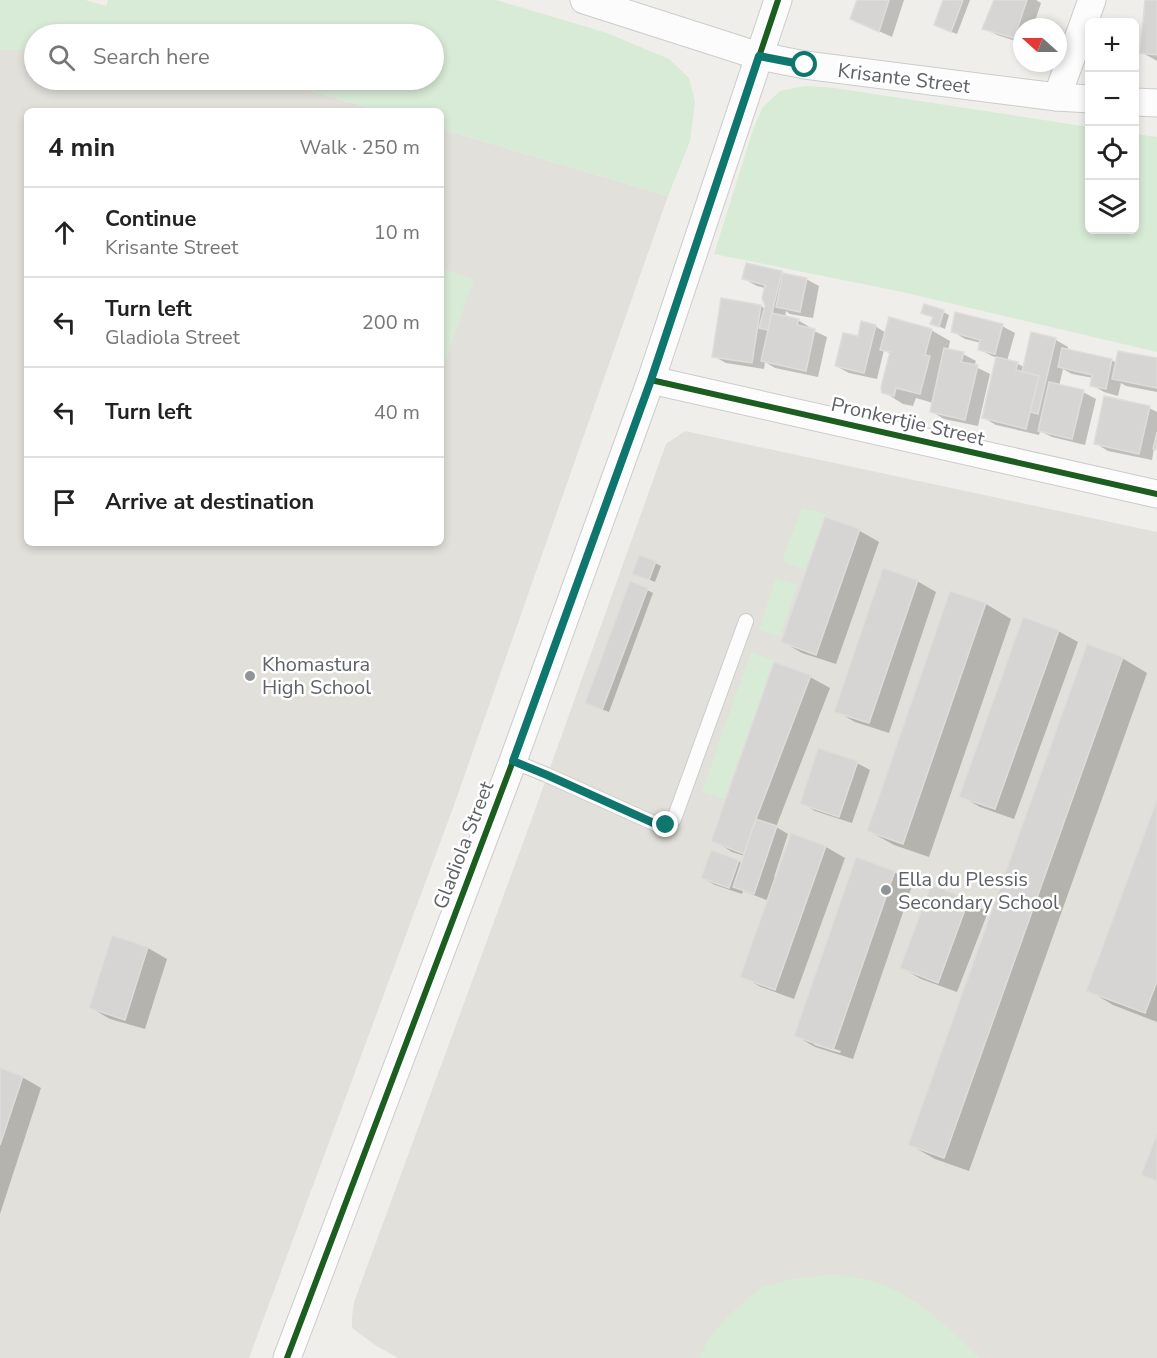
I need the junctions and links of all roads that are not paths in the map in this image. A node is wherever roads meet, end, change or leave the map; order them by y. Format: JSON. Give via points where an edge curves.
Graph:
{"nodes":[{"id":1,"x":584,"y":0,"type":"edge"},
{"id":2,"x":778,"y":0,"type":"edge"},
{"id":3,"x":1092,"y":0,"type":"edge"},
{"id":4,"x":759,"y":56,"type":"junction"},
{"id":5,"x":1057,"y":97,"type":"junction"},
{"id":6,"x":1085,"y":99,"type":"edge"},
{"id":7,"x":1139,"y":102,"type":"edge"},
{"id":8,"x":1157,"y":103,"type":"edge"},
{"id":9,"x":651,"y":380,"type":"junction"},
{"id":10,"x":1157,"y":494,"type":"edge"},
{"id":11,"x":746,"y":621,"type":"dead end"},
{"id":12,"x":513,"y":761,"type":"junction"},
{"id":13,"x":287,"y":1358,"type":"edge"}],
"edges":[{"from":1,"to":4,"type":"street","name":"Krisante Street"},
{"from":2,"to":4,"type":"street","name":"Gladiola Street"},
{"from":3,"to":5,"type":"street"},
{"from":4,"to":5,"type":"street","name":"Krisante Street"},
{"from":4,"to":9,"type":"street","name":"Gladiola Street"},
{"from":5,"to":6,"type":"street","name":"Krisante Street"},
{"from":7,"to":8,"type":"street"},
{"from":9,"to":10,"type":"street","name":"Pronkertjie Street"},
{"from":9,"to":12,"type":"street","name":"Gladiola Street"},
{"from":11,"to":12,"type":"lane","via":[[674,819],[666,825],[658,825]]},
{"from":12,"to":13,"type":"street","name":"Gladiola Street"}]}
